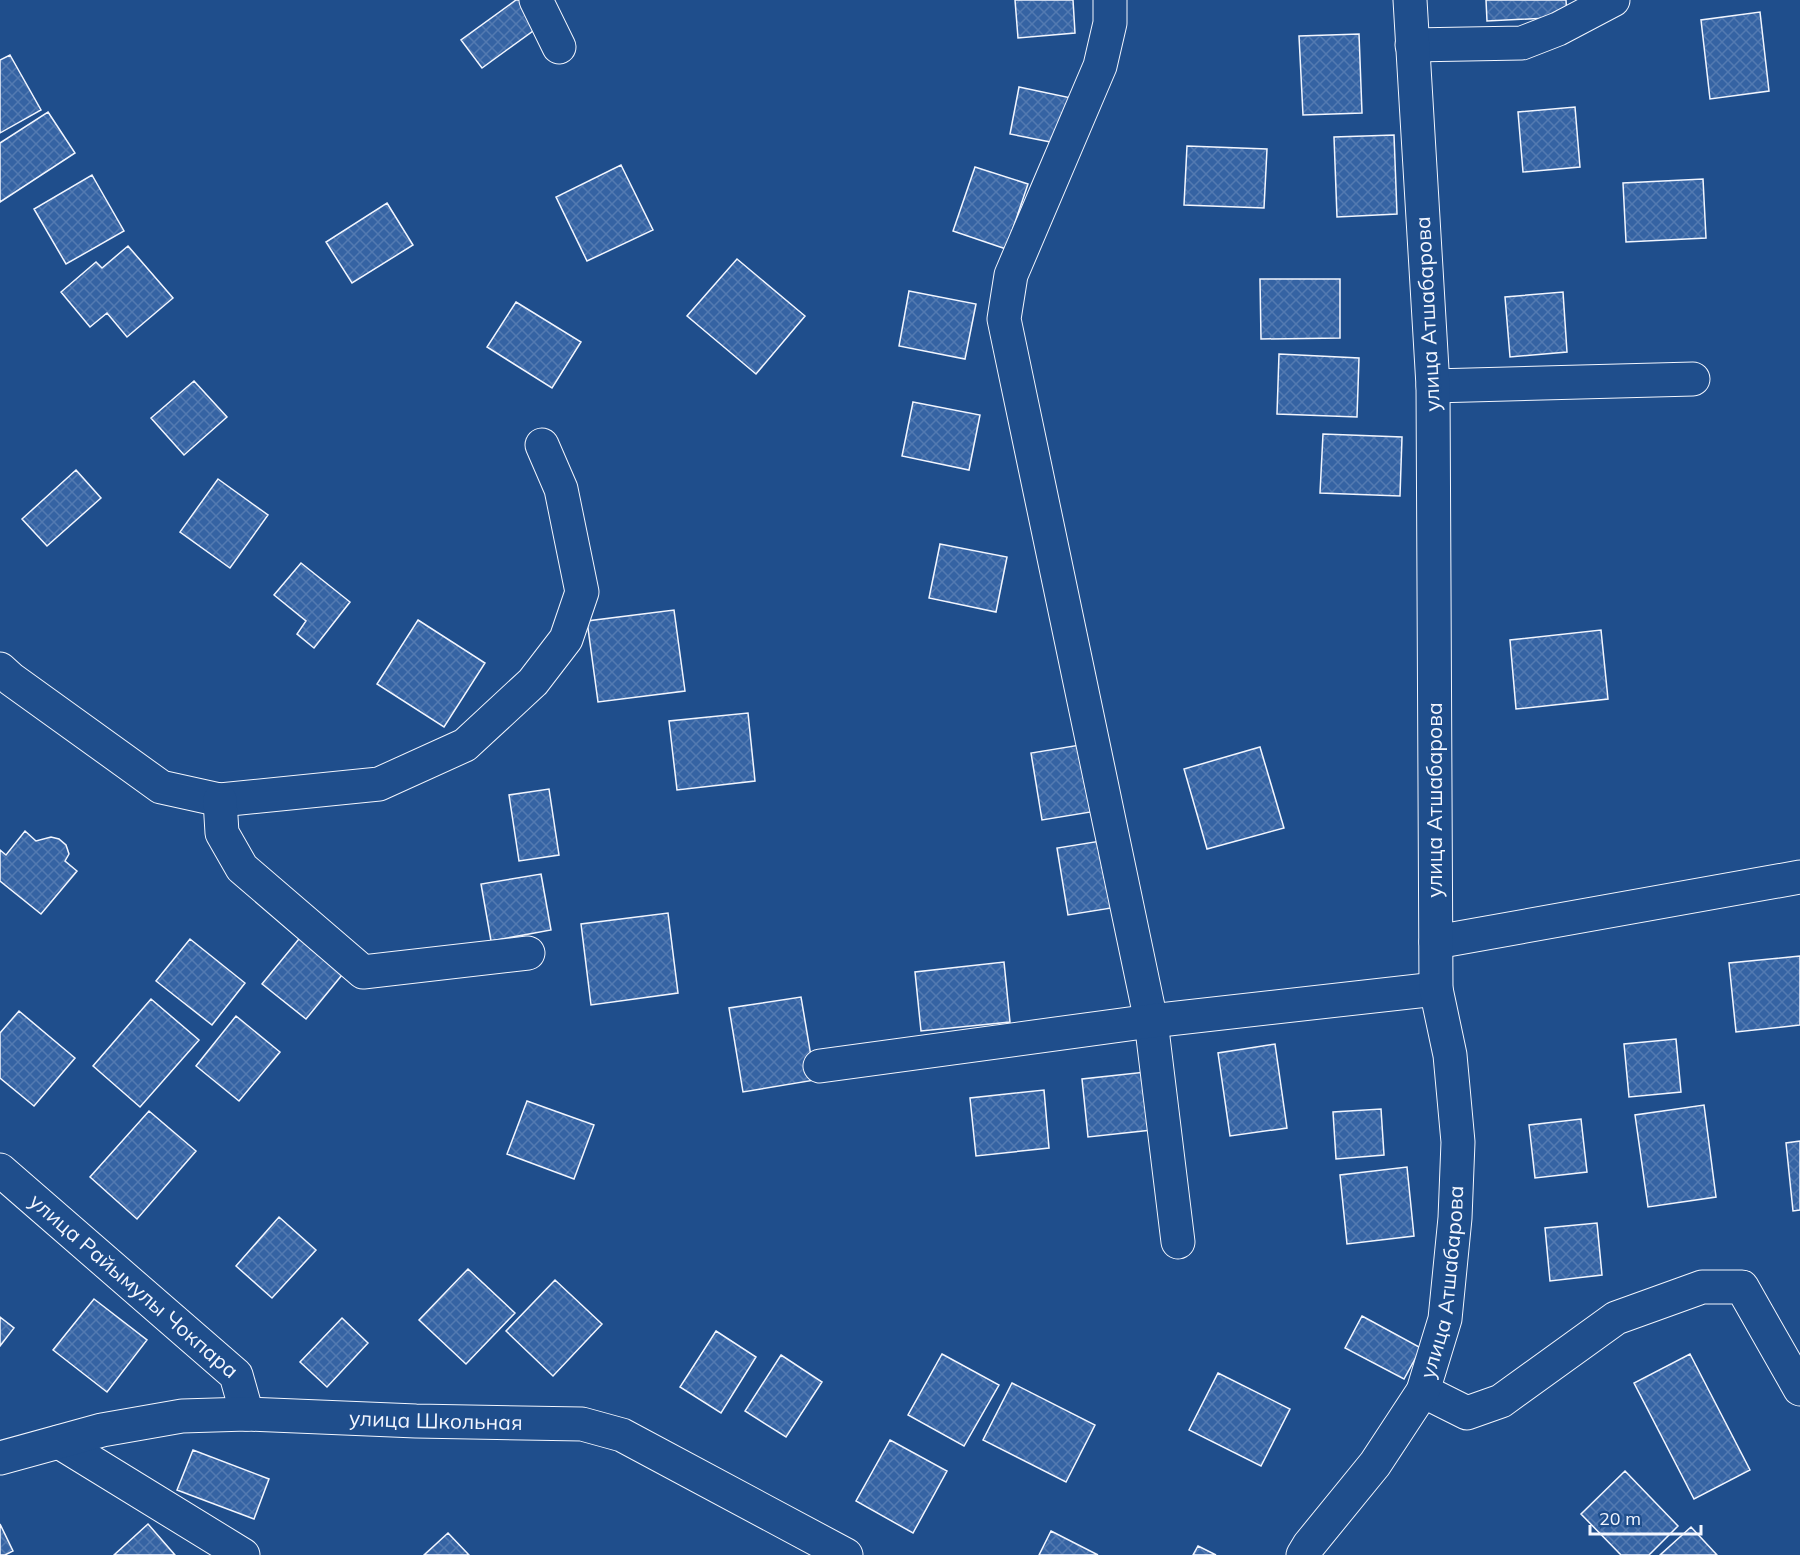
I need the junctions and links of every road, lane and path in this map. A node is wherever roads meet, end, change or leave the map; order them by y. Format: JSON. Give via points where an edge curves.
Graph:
{"nodes":[{"id":1,"x":536,"y":0,"type":"edge"},
{"id":2,"x":1110,"y":0,"type":"edge"},
{"id":3,"x":1410,"y":0,"type":"edge"},
{"id":4,"x":1613,"y":0,"type":"edge"},
{"id":5,"x":1412,"y":45,"type":"junction"},
{"id":6,"x":559,"y":47,"type":"dead end"},
{"id":7,"x":1693,"y":379,"type":"dead end"},
{"id":8,"x":1433,"y":386,"type":"junction"},
{"id":9,"x":542,"y":445,"type":"dead end"},
{"id":10,"x":0,"y":669,"type":"edge"},
{"id":11,"x":220,"y":800,"type":"junction"},
{"id":12,"x":1800,"y":877,"type":"edge"},
{"id":13,"x":1436,"y":942,"type":"junction"},
{"id":14,"x":528,"y":953,"type":"dead end"},
{"id":15,"x":1436,"y":988,"type":"junction"},
{"id":16,"x":1151,"y":1021,"type":"junction"},
{"id":17,"x":820,"y":1066,"type":"dead end"},
{"id":18,"x":0,"y":1170,"type":"edge"},
{"id":19,"x":1178,"y":1242,"type":"dead end"},
{"id":20,"x":1800,"y":1389,"type":"edge"},
{"id":21,"x":1423,"y":1391,"type":"junction"},
{"id":22,"x":247,"y":1414,"type":"junction"},
{"id":23,"x":59,"y":1442,"type":"junction"},
{"id":24,"x":0,"y":1458,"type":"edge"},
{"id":25,"x":243,"y":1555,"type":"edge"},
{"id":26,"x":846,"y":1555,"type":"edge"},
{"id":27,"x":1304,"y":1555,"type":"edge"}],
"edges":[{"from":1,"to":6,"type":"street"},
{"from":2,"to":16,"type":"street","via":[[1110,23],[1100,66],[1011,275],[1004,319]]},
{"from":3,"to":5,"type":"street","name":"улица Атшабарова"},
{"from":4,"to":5,"type":"street","via":[[1522,43]]},
{"from":5,"to":8,"type":"street","name":"улица Атшабарова"},
{"from":7,"to":8,"type":"street"},
{"from":8,"to":13,"type":"street","name":"улица Атшабарова"},
{"from":9,"to":11,"type":"street","via":[[561,489],[582,592],[566,639],[533,682],[465,745],[379,784]]},
{"from":10,"to":11,"type":"street","via":[[161,787]]},
{"from":11,"to":14,"type":"street","via":[[222,833],[242,868],[363,972]]},
{"from":12,"to":13,"type":"street"},
{"from":13,"to":15,"type":"street","name":"улица Атшабарова"},
{"from":15,"to":16,"type":"street"},
{"from":15,"to":21,"type":"street","name":"улица Атшабарова","via":[[1450,1055],[1458,1142],[1445,1319]]},
{"from":16,"to":17,"type":"street"},
{"from":16,"to":19,"type":"street"},
{"from":18,"to":22,"type":"street","name":"улица Райымулы Чокпара","via":[[236,1375]]},
{"from":20,"to":21,"type":"street","via":[[1742,1287],[1702,1287],[1616,1318],[1501,1401],[1467,1413]]},
{"from":21,"to":27,"type":"street","name":"улица Атшабарова","via":[[1375,1464]]},
{"from":22,"to":23,"type":"street","name":"улица Школьная","via":[[182,1416]]},
{"from":22,"to":26,"type":"street","name":"улица Школьная","via":[[582,1424],[622,1435]]},
{"from":23,"to":24,"type":"street","name":"улица Школьная"},
{"from":23,"to":25,"type":"street"}]}
